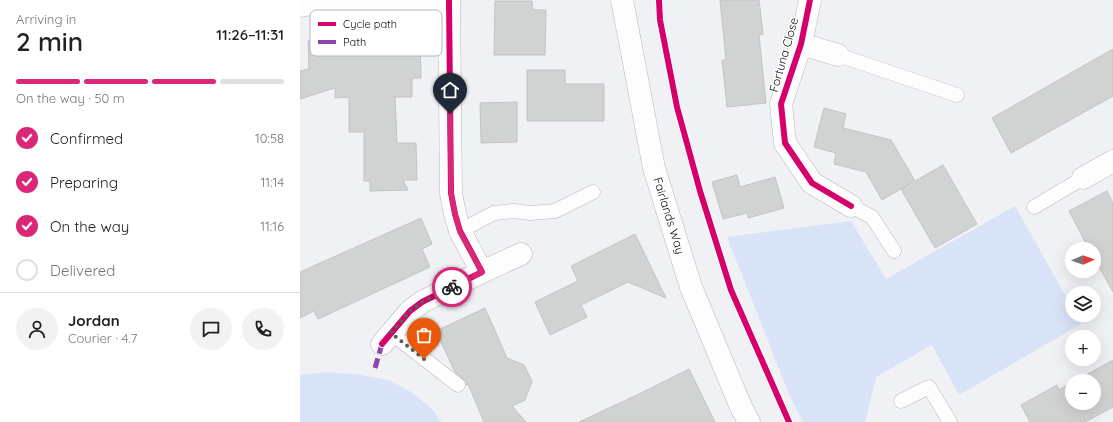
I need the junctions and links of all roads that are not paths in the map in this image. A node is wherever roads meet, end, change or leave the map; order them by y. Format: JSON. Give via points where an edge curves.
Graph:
{"nodes":[{"id":1,"x":622,"y":0,"type":"edge"},
{"id":2,"x":810,"y":0,"type":"edge"},
{"id":3,"x":449,"y":2,"type":"edge"},
{"id":4,"x":300,"y":6,"type":"edge"},
{"id":5,"x":801,"y":44,"type":"junction"},
{"id":6,"x":838,"y":54,"type":"joint"},
{"id":7,"x":957,"y":95,"type":"dead end"},
{"id":8,"x":1113,"y":161,"type":"edge"},
{"id":9,"x":1084,"y":178,"type":"joint"},
{"id":10,"x":593,"y":192,"type":"dead end"},
{"id":11,"x":851,"y":206,"type":"joint"},
{"id":12,"x":1034,"y":207,"type":"dead end"},
{"id":13,"x":460,"y":232,"type":"junction"},
{"id":14,"x":894,"y":251,"type":"dead end"},
{"id":15,"x":521,"y":254,"type":"dead end"},
{"id":16,"x":482,"y":272,"type":"junction"},
{"id":17,"x":387,"y":339,"type":"joint"},
{"id":18,"x":458,"y":385,"type":"dead end"},
{"id":19,"x":901,"y":401,"type":"dead end"},
{"id":20,"x":749,"y":422,"type":"edge"},
{"id":21,"x":950,"y":422,"type":"edge"}],
"edges":[{"from":1,"to":20,"type":"street","name":"Fairlands Way","via":[[654,168],[692,286]]},
{"from":2,"to":5,"type":"street","name":"Fortuna Close"},
{"from":3,"to":4,"type":"street","via":[[345,2]]},
{"from":3,"to":13,"type":"street","via":[[451,193]]},
{"from":5,"to":6,"type":"street","name":"Fortuna Close"},
{"from":5,"to":11,"type":"street","name":"Fortuna Close","via":[[781,104],[785,143],[812,184]]},
{"from":6,"to":7,"type":"lane"},
{"from":8,"to":9,"type":"street"},
{"from":9,"to":12,"type":"lane"},
{"from":10,"to":13,"type":"lane","via":[[555,211],[530,213],[514,210],[494,213]]},
{"from":11,"to":14,"type":"lane","via":[[872,217]]},
{"from":13,"to":16,"type":"street"},
{"from":15,"to":16,"type":"street"},
{"from":16,"to":17,"type":"street","via":[[422,302],[410,311]]},
{"from":17,"to":18,"type":"lane"},
{"from":19,"to":21,"type":"lane","via":[[930,387]]}]}
